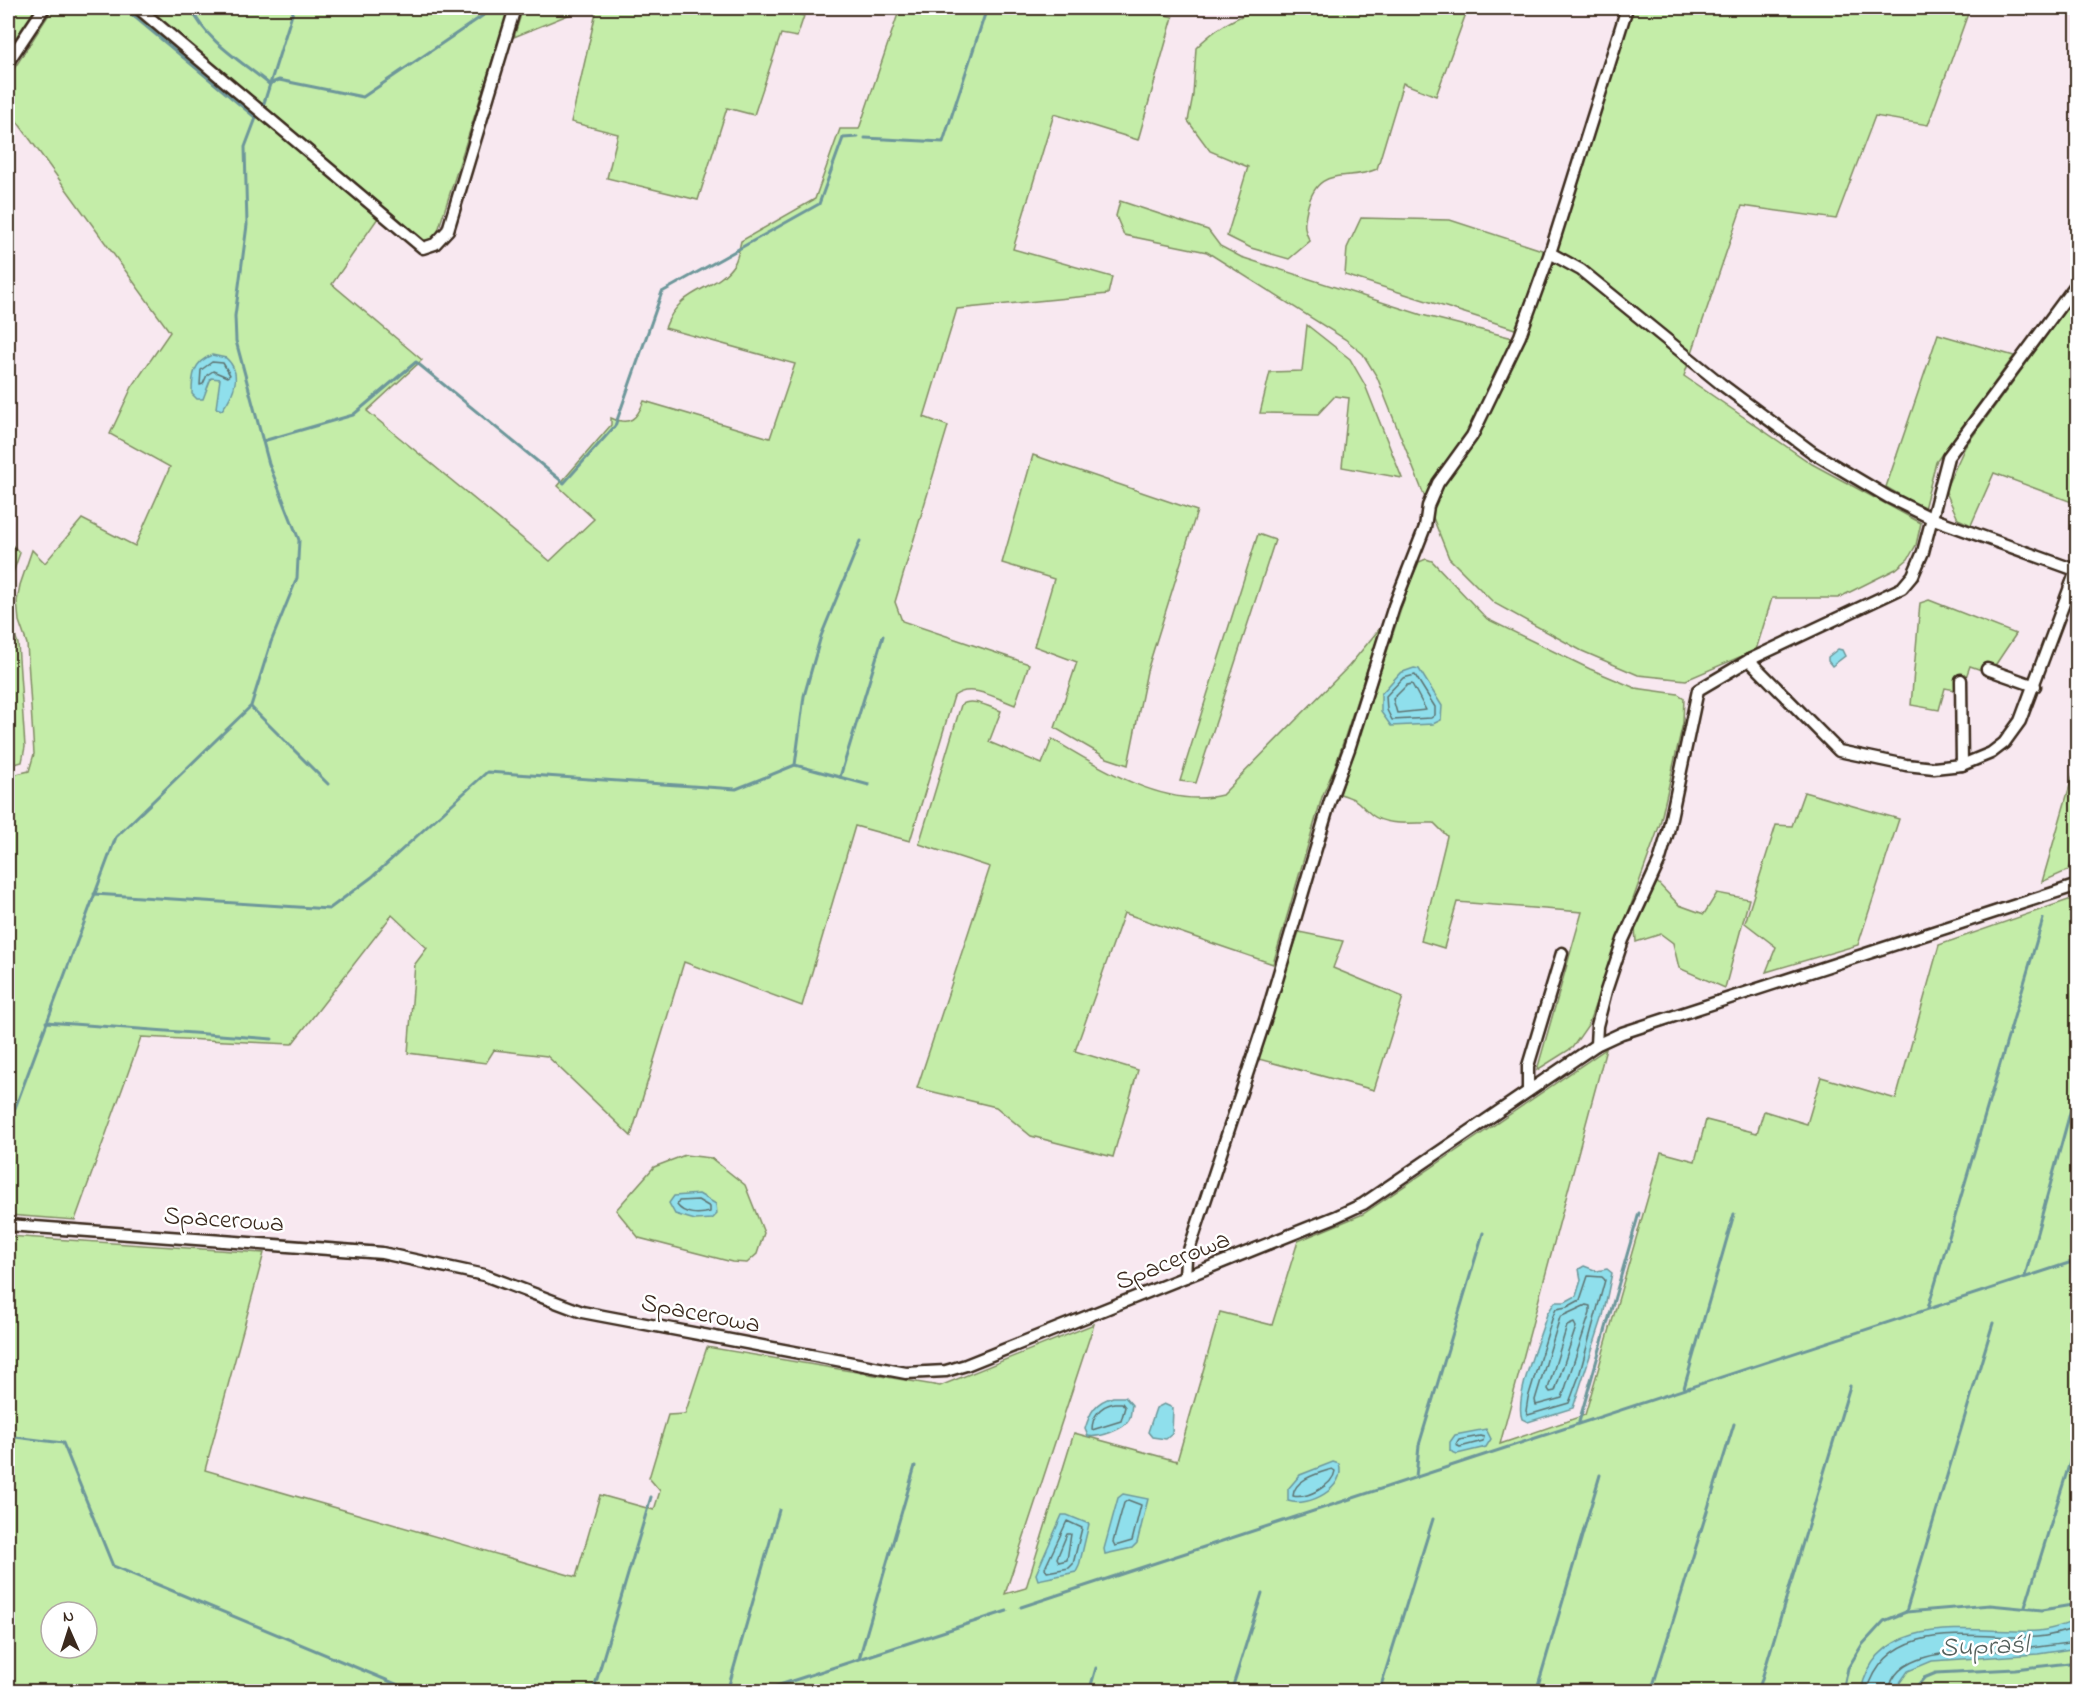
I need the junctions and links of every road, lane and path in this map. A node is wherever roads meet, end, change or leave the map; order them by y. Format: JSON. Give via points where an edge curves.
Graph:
{"nodes":[{"id":1,"x":44,"y":8,"type":"edge"},
{"id":2,"x":138,"y":8,"type":"edge"},
{"id":3,"x":515,"y":8,"type":"edge"},
{"id":4,"x":1627,"y":8,"type":"edge"},
{"id":5,"x":8,"y":62,"type":"edge"},
{"id":6,"x":1550,"y":253,"type":"junction"},
{"id":7,"x":2078,"y":282,"type":"edge"},
{"id":8,"x":1931,"y":518,"type":"junction"},
{"id":9,"x":2077,"y":571,"type":"edge"},
{"id":10,"x":1749,"y":660,"type":"junction"},
{"id":11,"x":1987,"y":669,"type":"dead end"},
{"id":12,"x":1961,"y":680,"type":"dead end"},
{"id":13,"x":2035,"y":686,"type":"junction"},
{"id":14,"x":1962,"y":765,"type":"junction"},
{"id":15,"x":2078,"y":885,"type":"edge"},
{"id":16,"x":1562,"y":953,"type":"dead end"},
{"id":17,"x":1596,"y":1045,"type":"junction"},
{"id":18,"x":1528,"y":1090,"type":"junction"},
{"id":19,"x":8,"y":1224,"type":"edge"},
{"id":20,"x":1185,"y":1277,"type":"junction"}],
"edges":[{"from":1,"to":5,"type":"street"},
{"from":2,"to":3,"type":"street","via":[[423,248],[435,244],[448,230]]},
{"from":4,"to":6,"type":"street"},
{"from":6,"to":8,"type":"street","via":[[1581,270],[1812,452]]},
{"from":6,"to":20,"type":"street","via":[[1497,387],[1428,506],[1425,527],[1394,606],[1330,801],[1266,1017],[1186,1259]]},
{"from":7,"to":8,"type":"street","via":[[1948,457]]},
{"from":8,"to":9,"type":"street"},
{"from":8,"to":10,"type":"street","via":[[1923,552],[1902,588]]},
{"from":9,"to":13,"type":"street"},
{"from":10,"to":14,"type":"street","via":[[1839,751],[1906,765]]},
{"from":10,"to":17,"type":"street","via":[[1698,690],[1662,852],[1623,940],[1606,991]]},
{"from":11,"to":13,"type":"street"},
{"from":12,"to":14,"type":"street"},
{"from":13,"to":14,"type":"street","via":[[2020,721],[2004,743]]},
{"from":15,"to":17,"type":"street","name":"Spacerowa","via":[[1622,1033]]},
{"from":16,"to":18,"type":"street","via":[[1528,1066]]},
{"from":17,"to":18,"type":"street","name":"Spacerowa"},
{"from":18,"to":20,"type":"street","name":"Spacerowa","via":[[1363,1204]]},
{"from":19,"to":20,"type":"street","name":"Spacerowa","via":[[382,1253],[484,1275],[582,1312],[906,1373],[946,1371],[966,1365]]}]}
